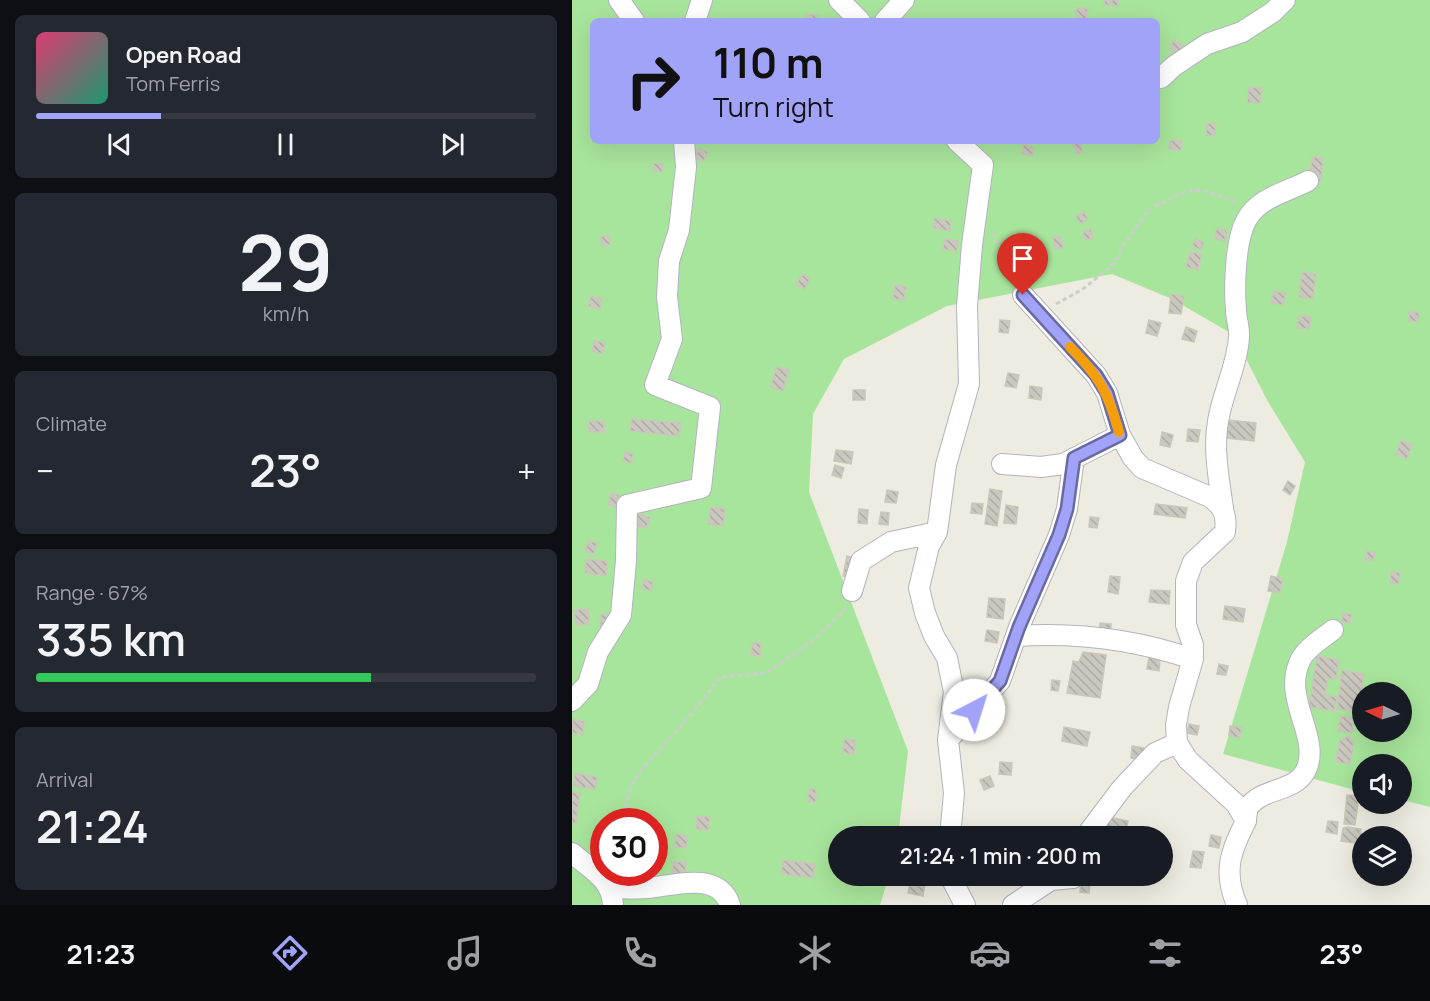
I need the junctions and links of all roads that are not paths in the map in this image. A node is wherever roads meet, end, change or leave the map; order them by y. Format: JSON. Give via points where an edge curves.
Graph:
{"nodes":[{"id":1,"x":619,"y":0,"type":"edge"},
{"id":2,"x":702,"y":0,"type":"edge"},
{"id":3,"x":839,"y":0,"type":"edge"},
{"id":4,"x":904,"y":0,"type":"edge"},
{"id":5,"x":1284,"y":0,"type":"edge"},
{"id":6,"x":632,"y":18,"type":"edge"},
{"id":7,"x":696,"y":18,"type":"edge"},
{"id":8,"x":857,"y":18,"type":"edge"},
{"id":9,"x":889,"y":18,"type":"edge"},
{"id":10,"x":1160,"y":78,"type":"edge"},
{"id":11,"x":684,"y":144,"type":"edge"},
{"id":12,"x":960,"y":144,"type":"edge"},
{"id":13,"x":1308,"y":181,"type":"dead end"},
{"id":14,"x":1023,"y":295,"type":"road end"},
{"id":15,"x":1120,"y":435,"type":"junction"},
{"id":16,"x":1074,"y":458,"type":"junction"},
{"id":17,"x":1002,"y":464,"type":"dead end"},
{"id":18,"x":1223,"y":508,"type":"junction"},
{"id":19,"x":937,"y":532,"type":"junction"},
{"id":20,"x":852,"y":591,"type":"road end"},
{"id":21,"x":1333,"y":630,"type":"dead end"},
{"id":22,"x":1016,"y":636,"type":"junction"},
{"id":23,"x":1193,"y":659,"type":"junction"},
{"id":24,"x":572,"y":700,"type":"edge"},
{"id":25,"x":948,"y":740,"type":"junction"},
{"id":26,"x":1177,"y":743,"type":"junction"},
{"id":27,"x":1246,"y":821,"type":"junction"},
{"id":28,"x":951,"y":826,"type":"edge"},
{"id":29,"x":1093,"y":826,"type":"edge"},
{"id":30,"x":572,"y":853,"type":"edge"},
{"id":31,"x":955,"y":886,"type":"edge"},
{"id":32,"x":1042,"y":886,"type":"edge"},
{"id":33,"x":611,"y":897,"type":"edge"},
{"id":34,"x":730,"y":905,"type":"edge"},
{"id":35,"x":965,"y":905,"type":"edge"},
{"id":36,"x":1013,"y":905,"type":"edge"},
{"id":37,"x":1237,"y":905,"type":"edge"}],
"edges":[{"from":1,"to":6,"type":"street"},
{"from":2,"to":7,"type":"street"},
{"from":3,"to":8,"type":"street"},
{"from":4,"to":9,"type":"street"},
{"from":5,"to":10,"type":"street","via":[[1242,32],[1207,44]]},
{"from":11,"to":24,"type":"street","via":[[686,167],[679,230],[669,261],[667,297],[672,339],[655,385],[710,407],[701,488],[627,505],[621,615],[598,652],[588,684]]},
{"from":12,"to":19,"type":"street","via":[[983,165],[967,306],[968,384],[946,465]]},
{"from":13,"to":18,"type":"street","via":[[1255,208],[1241,236],[1235,282],[1240,333],[1218,422]]},
{"from":14,"to":15,"type":"street","via":[[1096,375],[1107,393]]},
{"from":15,"to":16,"type":"street"},
{"from":15,"to":18,"type":"street","via":[[1142,468],[1210,497]]},
{"from":16,"to":17,"type":"street","via":[[1041,467]]},
{"from":16,"to":22,"type":"street","via":[[1059,535]]},
{"from":18,"to":23,"type":"street","via":[[1225,532],[1193,562],[1186,581],[1186,625]]},
{"from":19,"to":20,"type":"street","via":[[891,542],[861,561]]},
{"from":19,"to":25,"type":"street","via":[[929,546],[919,588],[934,636],[947,658],[954,692]]},
{"from":21,"to":27,"type":"street","via":[[1302,657],[1298,671],[1297,705],[1310,743],[1306,771],[1292,784],[1259,797],[1248,808]]},
{"from":22,"to":23,"type":"street","via":[[1050,633],[1087,637],[1160,648]]},
{"from":22,"to":25,"type":"street","via":[[1000,681]]},
{"from":23,"to":26,"type":"street","via":[[1179,707]]},
{"from":25,"to":28,"type":"street","via":[[954,793]]},
{"from":26,"to":27,"type":"street","via":[[1188,760],[1236,804]]},
{"from":26,"to":29,"type":"street","via":[[1156,753]]},
{"from":27,"to":37,"type":"street","via":[[1236,839],[1229,873]]},
{"from":30,"to":33,"type":"street","via":[[600,876]]},
{"from":31,"to":35,"type":"street"},
{"from":32,"to":36,"type":"street"},
{"from":33,"to":34,"type":"street","via":[[639,889],[696,882],[716,887],[727,896]]}]}
